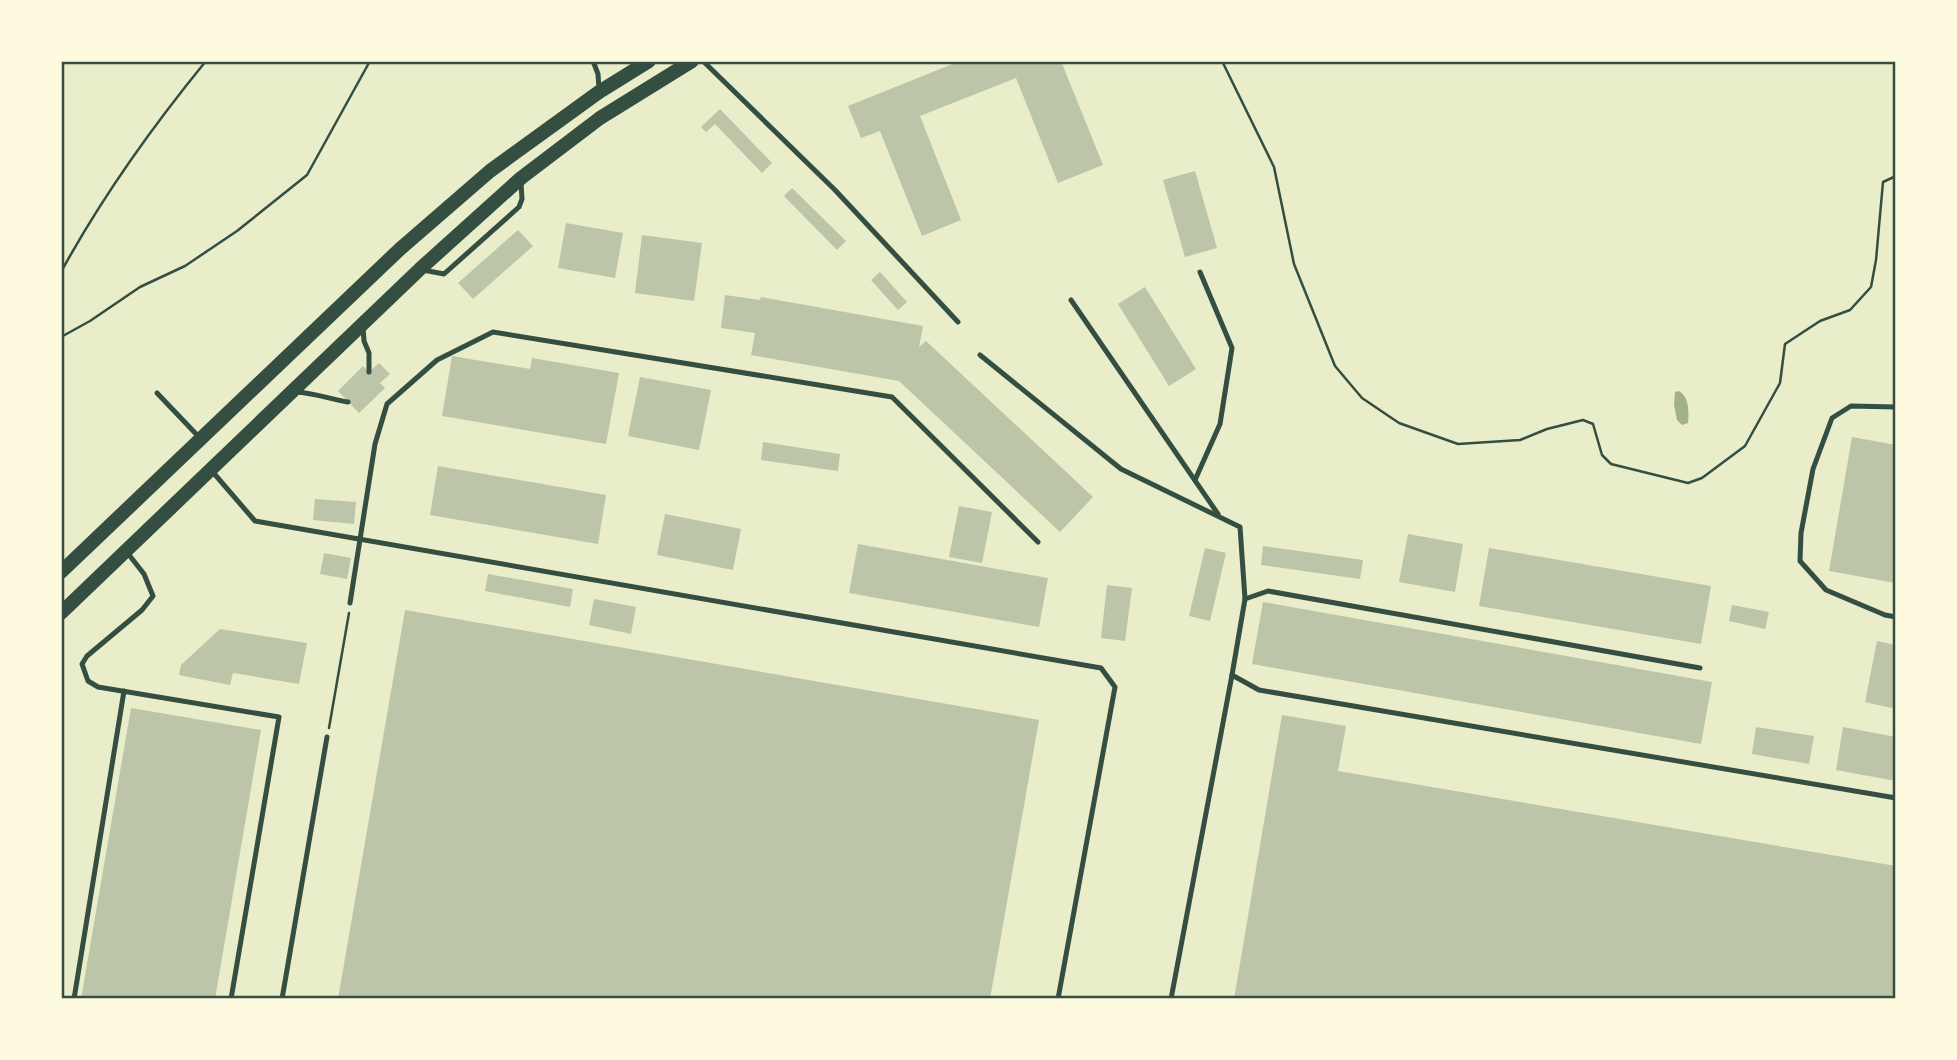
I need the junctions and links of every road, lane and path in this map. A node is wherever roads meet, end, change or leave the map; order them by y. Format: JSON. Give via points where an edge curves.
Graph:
{"nodes":[{"id":1,"x":206,"y":61,"type":"edge"},
{"id":2,"x":370,"y":61,"type":"edge"},
{"id":3,"x":593,"y":61,"type":"edge"},
{"id":4,"x":649,"y":61,"type":"edge"},
{"id":5,"x":692,"y":61,"type":"edge"},
{"id":6,"x":703,"y":61,"type":"edge"},
{"id":7,"x":1222,"y":61,"type":"edge"},
{"id":8,"x":599,"y":92,"type":"junction"},
{"id":9,"x":1896,"y":176,"type":"edge"},
{"id":10,"x":61,"y":272,"type":"edge"},
{"id":11,"x":1200,"y":272,"type":"dead end"},
{"id":12,"x":1071,"y":300,"type":"dead end"},
{"id":13,"x":958,"y":322,"type":"dead end"},
{"id":14,"x":363,"y":324,"type":"junction"},
{"id":15,"x":61,"y":337,"type":"edge"},
{"id":16,"x":980,"y":355,"type":"dead end"},
{"id":17,"x":369,"y":372,"type":"dead end"},
{"id":18,"x":293,"y":391,"type":"junction"},
{"id":19,"x":157,"y":393,"type":"dead end"},
{"id":20,"x":348,"y":402,"type":"dead end"},
{"id":21,"x":1896,"y":407,"type":"edge"},
{"id":22,"x":201,"y":439,"type":"junction"},
{"id":23,"x":211,"y":470,"type":"junction"},
{"id":24,"x":1195,"y":480,"type":"junction"},
{"id":25,"x":1220,"y":517,"type":"junction"},
{"id":26,"x":360,"y":539,"type":"junction"},
{"id":27,"x":1038,"y":542,"type":"dead end"},
{"id":28,"x":127,"y":551,"type":"junction"},
{"id":29,"x":61,"y":572,"type":"edge"},
{"id":30,"x":1245,"y":599,"type":"junction"},
{"id":31,"x":350,"y":603,"type":"joint"},
{"id":32,"x":61,"y":613,"type":"edge"},
{"id":33,"x":1896,"y":617,"type":"edge"},
{"id":34,"x":1700,"y":668,"type":"dead end"},
{"id":35,"x":1233,"y":675,"type":"junction"},
{"id":36,"x":124,"y":691,"type":"junction"},
{"id":37,"x":327,"y":737,"type":"joint"},
{"id":38,"x":1896,"y":798,"type":"edge"},
{"id":39,"x":74,"y":999,"type":"edge"},
{"id":40,"x":230,"y":999,"type":"edge"},
{"id":41,"x":282,"y":999,"type":"edge"},
{"id":42,"x":1058,"y":999,"type":"edge"},
{"id":43,"x":1171,"y":999,"type":"edge"}],
"edges":[{"from":1,"to":10,"type":"path","via":[[161,118]]},
{"from":2,"to":15,"type":"path","via":[[307,175],[185,266],[140,287]]},
{"from":3,"to":8,"type":"lane"},
{"from":4,"to":8,"type":"main road"},
{"from":5,"to":14,"type":"main road","via":[[600,118],[521,178]]},
{"from":6,"to":13,"type":"lane","via":[[835,190]]},
{"from":7,"to":9,"type":"path","via":[[1274,167],[1294,264],[1335,366],[1362,398],[1399,423],[1458,444],[1520,440],[1583,420],[1593,424],[1602,455],[1611,464],[1688,483],[1702,478],[1745,446],[1780,383],[1785,344],[1820,321],[1850,310],[1871,287],[1883,182]]},
{"from":8,"to":22,"type":"main road","via":[[490,171],[400,249]]},
{"from":11,"to":24,"type":"lane","via":[[1232,348],[1220,424]]},
{"from":12,"to":24,"type":"lane"},
{"from":14,"to":17,"type":"lane"},
{"from":14,"to":18,"type":"main road"},
{"from":16,"to":25,"type":"lane","via":[[1121,469]]},
{"from":18,"to":20,"type":"lane"},
{"from":18,"to":23,"type":"main road"},
{"from":19,"to":22,"type":"lane"},
{"from":21,"to":33,"type":"lane","via":[[1851,406],[1832,418],[1813,469],[1800,561],[1826,590]]},
{"from":22,"to":29,"type":"main road"},
{"from":23,"to":26,"type":"lane","via":[[255,521]]},
{"from":23,"to":28,"type":"main road"},
{"from":24,"to":25,"type":"lane"},
{"from":25,"to":30,"type":"lane","via":[[1240,527]]},
{"from":26,"to":27,"type":"lane","via":[[375,444],[387,404],[437,360],[493,332],[892,397]]},
{"from":26,"to":31,"type":"lane"},
{"from":26,"to":42,"type":"lane","via":[[1101,668],[1115,687]]},
{"from":28,"to":32,"type":"main road"},
{"from":28,"to":36,"type":"lane","via":[[145,574],[153,596],[82,664],[88,681]]},
{"from":30,"to":34,"type":"lane","via":[[1268,591]]},
{"from":30,"to":35,"type":"lane"},
{"from":31,"to":37,"type":"path"},
{"from":35,"to":38,"type":"lane","via":[[1259,690]]},
{"from":35,"to":43,"type":"lane"},
{"from":36,"to":39,"type":"lane"},
{"from":36,"to":40,"type":"lane","via":[[279,718]]},
{"from":37,"to":41,"type":"lane"}]}
